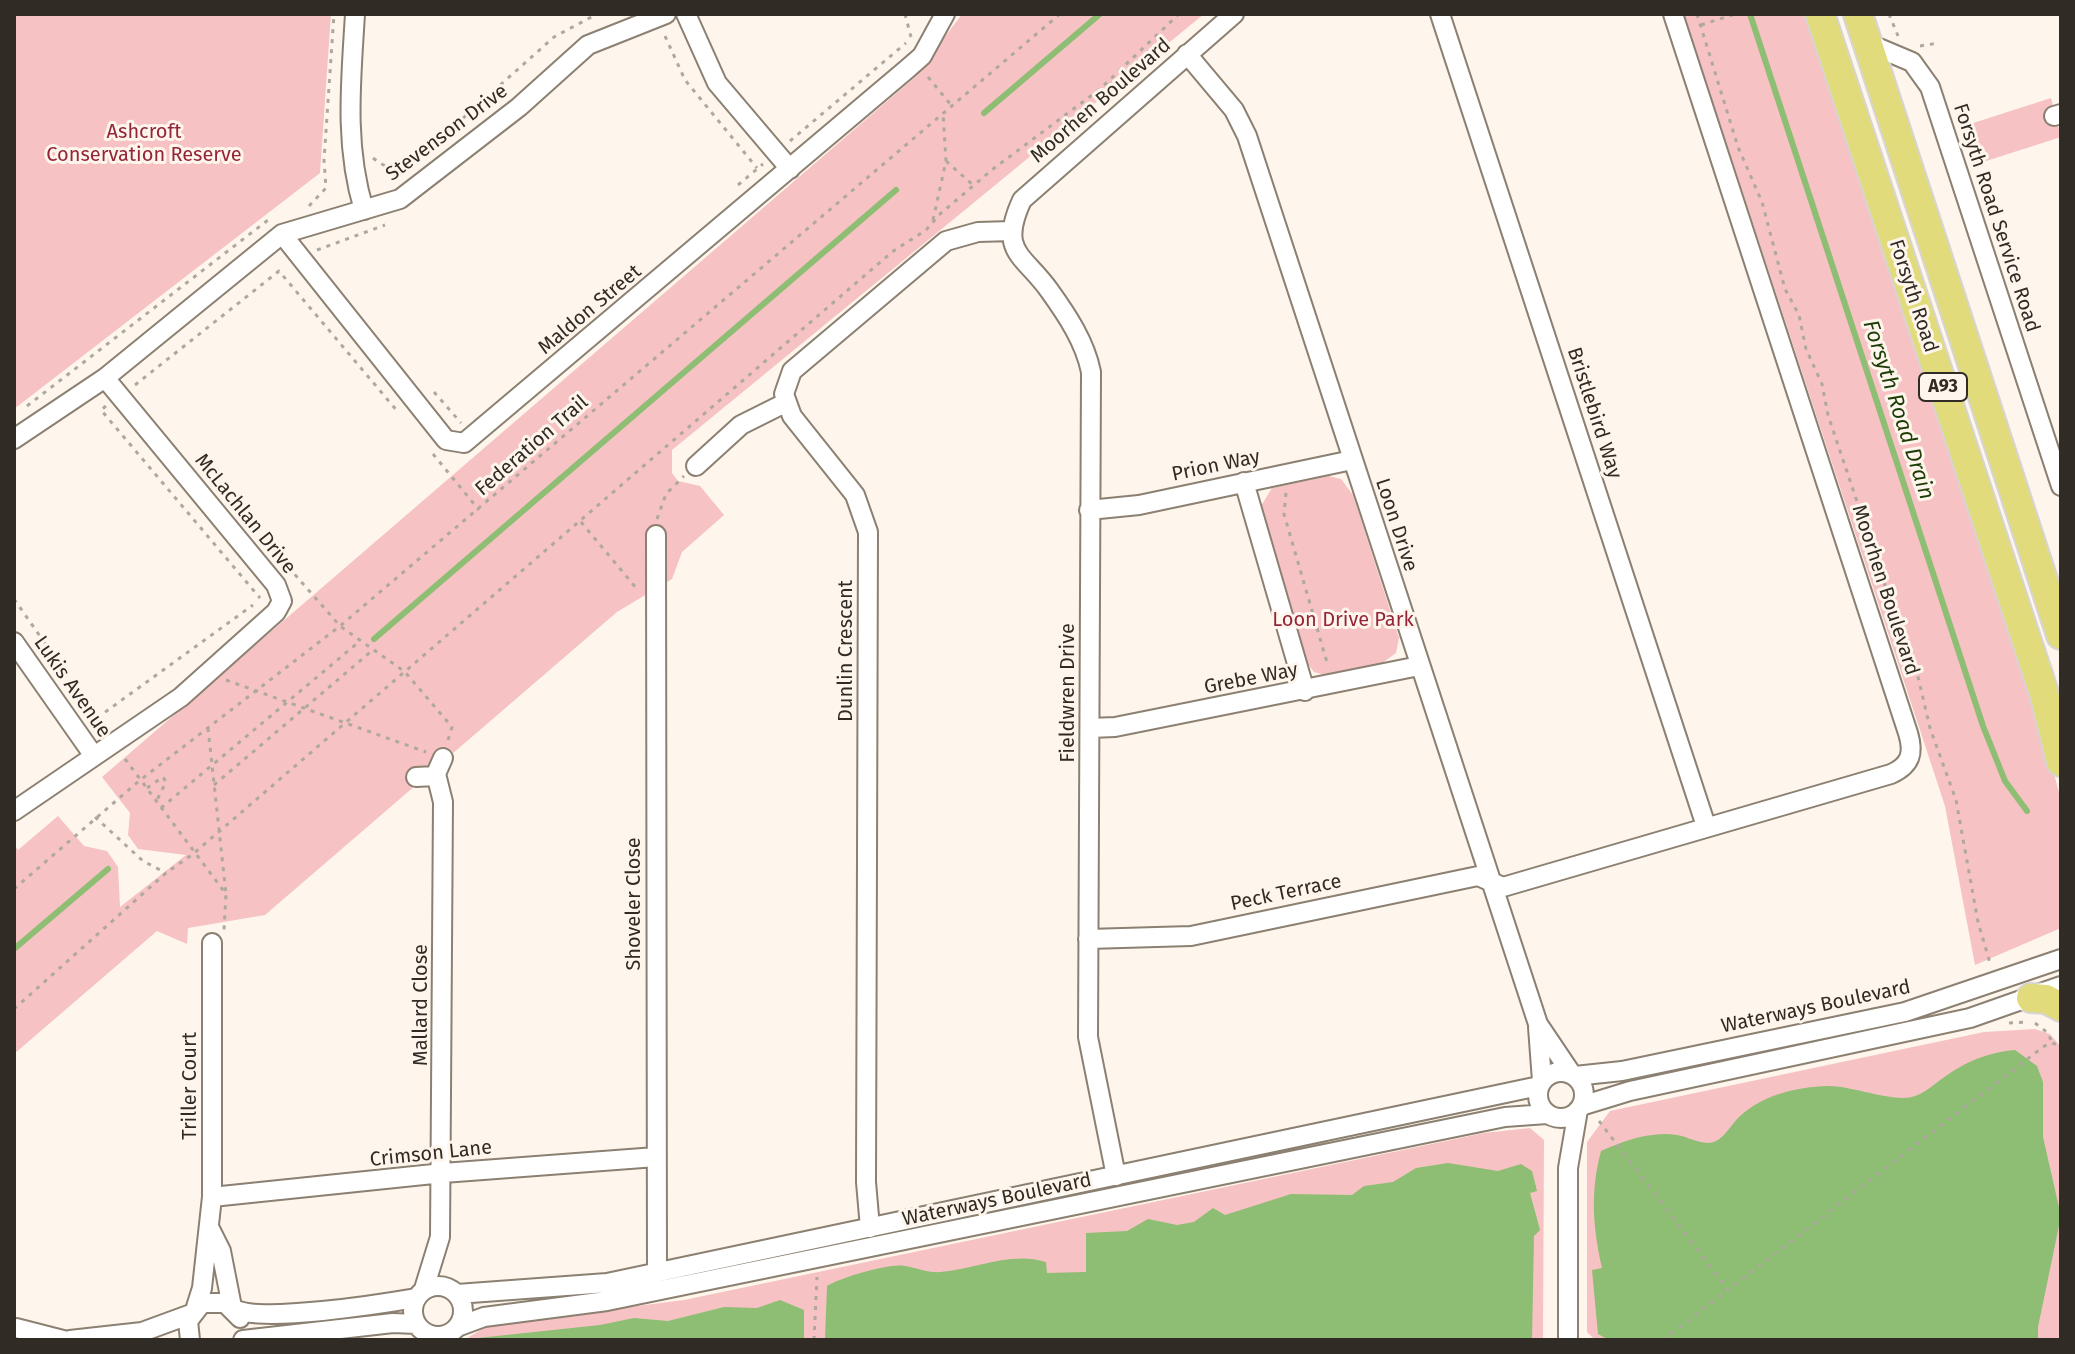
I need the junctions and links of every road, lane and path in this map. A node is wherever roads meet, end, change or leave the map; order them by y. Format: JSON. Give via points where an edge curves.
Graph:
{"nodes":[{"id":1,"x":334,"y":14,"type":"edge"},
{"id":2,"x":355,"y":14,"type":"edge"},
{"id":3,"x":597,"y":14,"type":"edge"},
{"id":4,"x":686,"y":14,"type":"edge"},
{"id":5,"x":945,"y":14,"type":"edge"},
{"id":6,"x":1060,"y":14,"type":"edge"},
{"id":7,"x":1179,"y":14,"type":"edge"},
{"id":8,"x":1234,"y":14,"type":"edge"},
{"id":9,"x":1440,"y":14,"type":"edge"},
{"id":10,"x":1673,"y":14,"type":"edge"},
{"id":11,"x":1697,"y":14,"type":"edge"},
{"id":12,"x":1735,"y":14,"type":"edge"},
{"id":13,"x":1820,"y":14,"type":"edge"},
{"id":14,"x":1858,"y":14,"type":"edge"},
{"id":15,"x":1889,"y":14,"type":"edge"},
{"id":16,"x":665,"y":23,"type":"edge"},
{"id":17,"x":1701,"y":25,"type":"junction"},
{"id":18,"x":1867,"y":43,"type":"junction"},
{"id":19,"x":1938,"y":43,"type":"dead end"},
{"id":20,"x":1902,"y":44,"type":"dead end"},
{"id":21,"x":1911,"y":48,"type":"dead end"},
{"id":22,"x":1187,"y":54,"type":"junction"},
{"id":23,"x":916,"y":62,"type":"junction"},
{"id":24,"x":952,"y":106,"type":"junction"},
{"id":25,"x":943,"y":113,"type":"junction"},
{"id":26,"x":369,"y":155,"type":"dead end"},
{"id":27,"x":946,"y":161,"type":"junction"},
{"id":28,"x":757,"y":168,"type":"dead end"},
{"id":29,"x":790,"y":169,"type":"junction"},
{"id":30,"x":973,"y":185,"type":"junction"},
{"id":31,"x":300,"y":210,"type":"dead end"},
{"id":32,"x":364,"y":210,"type":"junction"},
{"id":33,"x":398,"y":220,"type":"dead end"},
{"id":34,"x":932,"y":224,"type":"junction"},
{"id":35,"x":280,"y":226,"type":"junction"},
{"id":36,"x":1012,"y":231,"type":"junction"},
{"id":37,"x":313,"y":251,"type":"dead end"},
{"id":38,"x":105,"y":378,"type":"junction"},
{"id":39,"x":132,"y":387,"type":"dead end"},
{"id":40,"x":785,"y":403,"type":"junction"},
{"id":41,"x":101,"y":410,"type":"dead end"},
{"id":42,"x":20,"y":412,"type":"dead end"},
{"id":43,"x":402,"y":417,"type":"dead end"},
{"id":44,"x":14,"y":439,"type":"edge"},
{"id":45,"x":433,"y":453,"type":"dead end"},
{"id":46,"x":1352,"y":460,"type":"junction"},
{"id":47,"x":696,"y":466,"type":"joint"},
{"id":48,"x":1284,"y":474,"type":"junction"},
{"id":49,"x":1244,"y":482,"type":"junction"},
{"id":50,"x":2061,"y":486,"type":"edge"},
{"id":51,"x":479,"y":510,"type":"junction"},
{"id":52,"x":1089,"y":510,"type":"junction"},
{"id":53,"x":580,"y":521,"type":"junction"},
{"id":54,"x":656,"y":535,"type":"joint"},
{"id":55,"x":294,"y":574,"type":"dead end"},
{"id":56,"x":656,"y":593,"type":"junction"},
{"id":57,"x":14,"y":599,"type":"edge"},
{"id":58,"x":340,"y":626,"type":"junction"},
{"id":59,"x":2061,"y":635,"type":"edge"},
{"id":60,"x":360,"y":641,"type":"junction"},
{"id":61,"x":14,"y":642,"type":"edge"},
{"id":62,"x":374,"y":649,"type":"junction"},
{"id":63,"x":1328,"y":666,"type":"dead end"},
{"id":64,"x":1419,"y":666,"type":"junction"},
{"id":65,"x":405,"y":672,"type":"junction"},
{"id":66,"x":207,"y":673,"type":"junction"},
{"id":67,"x":256,"y":691,"type":"junction"},
{"id":68,"x":1305,"y":691,"type":"junction"},
{"id":69,"x":286,"y":701,"type":"junction"},
{"id":70,"x":305,"y":708,"type":"junction"},
{"id":71,"x":97,"y":718,"type":"junction"},
{"id":72,"x":346,"y":722,"type":"junction"},
{"id":73,"x":208,"y":728,"type":"junction"},
{"id":74,"x":1090,"y":728,"type":"junction"},
{"id":75,"x":109,"y":736,"type":"dead end"},
{"id":76,"x":94,"y":756,"type":"junction"},
{"id":77,"x":2061,"y":762,"type":"edge"},
{"id":78,"x":212,"y":766,"type":"junction"},
{"id":79,"x":439,"y":766,"type":"junction"},
{"id":80,"x":416,"y":777,"type":"dead end"},
{"id":81,"x":139,"y":781,"type":"junction"},
{"id":82,"x":214,"y":785,"type":"junction"},
{"id":83,"x":146,"y":789,"type":"junction"},
{"id":84,"x":156,"y":802,"type":"junction"},
{"id":85,"x":160,"y":809,"type":"junction"},
{"id":86,"x":14,"y":811,"type":"edge"},
{"id":87,"x":95,"y":817,"type":"junction"},
{"id":88,"x":1706,"y":826,"type":"junction"},
{"id":89,"x":219,"y":830,"type":"junction"},
{"id":90,"x":193,"y":854,"type":"junction"},
{"id":91,"x":166,"y":873,"type":"junction"},
{"id":92,"x":1490,"y":881,"type":"junction"},
{"id":93,"x":14,"y":889,"type":"edge"},
{"id":94,"x":226,"y":894,"type":"junction"},
{"id":95,"x":1088,"y":939,"type":"junction"},
{"id":96,"x":217,"y":944,"type":"joint"},
{"id":97,"x":2061,"y":959,"type":"edge"},
{"id":98,"x":1997,"y":983,"type":"junction"},
{"id":99,"x":2061,"y":986,"type":"edge"},
{"id":100,"x":2019,"y":1002,"type":"junction"},
{"id":101,"x":2061,"y":1007,"type":"edge"},
{"id":102,"x":14,"y":1009,"type":"edge"},
{"id":103,"x":1538,"y":1024,"type":"junction"},
{"id":104,"x":2052,"y":1043,"type":"junction"},
{"id":105,"x":2061,"y":1045,"type":"edge"},
{"id":106,"x":1573,"y":1075,"type":"junction"},
{"id":107,"x":1540,"y":1084,"type":"junction"},
{"id":108,"x":1580,"y":1108,"type":"junction"},
{"id":109,"x":1548,"y":1114,"type":"junction"},
{"id":110,"x":1591,"y":1130,"type":"dead end"},
{"id":111,"x":656,"y":1157,"type":"junction"},
{"id":112,"x":1568,"y":1168,"type":"junction"},
{"id":113,"x":443,"y":1173,"type":"junction"},
{"id":114,"x":1116,"y":1176,"type":"junction"},
{"id":115,"x":212,"y":1197,"type":"junction"},
{"id":116,"x":870,"y":1228,"type":"junction"},
{"id":117,"x":210,"y":1229,"type":"junction"},
{"id":118,"x":440,"y":1237,"type":"junction"},
{"id":119,"x":657,"y":1273,"type":"junction"},
{"id":120,"x":815,"y":1280,"type":"dead end"},
{"id":121,"x":1728,"y":1290,"type":"junction"},
{"id":122,"x":455,"y":1292,"type":"junction"},
{"id":123,"x":420,"y":1294,"type":"junction"},
{"id":124,"x":233,"y":1308,"type":"junction"},
{"id":125,"x":194,"y":1311,"type":"junction"},
{"id":126,"x":17,"y":1332,"type":"edge"},
{"id":127,"x":142,"y":1332,"type":"junction"},
{"id":128,"x":423,"y":1332,"type":"edge"},
{"id":129,"x":453,"y":1333,"type":"edge"},
{"id":130,"x":63,"y":1340,"type":"edge"},
{"id":131,"x":70,"y":1340,"type":"edge"},
{"id":132,"x":178,"y":1340,"type":"edge"},
{"id":133,"x":190,"y":1340,"type":"edge"},
{"id":134,"x":241,"y":1340,"type":"edge"},
{"id":135,"x":814,"y":1340,"type":"edge"},
{"id":136,"x":1568,"y":1340,"type":"edge"},
{"id":137,"x":1663,"y":1340,"type":"edge"}],
"edges":[{"from":1,"to":31,"type":"path","via":[[326,188]]},
{"from":2,"to":32,"type":"street","via":[[348,122]]},
{"from":3,"to":26,"type":"path","via":[[554,37],[415,161],[398,169],[383,167]]},
{"from":4,"to":29,"type":"street","via":[[717,83]]},
{"from":5,"to":23,"type":"street","name":"Maldon Street"},
{"from":6,"to":24,"type":"path","name":"Federation Trail"},
{"from":7,"to":30,"type":"path","via":[[1100,89]]},
{"from":8,"to":22,"type":"street","name":"Moorhen Boulevard"},
{"from":9,"to":88,"type":"street","name":"Bristlebird Way"},
{"from":10,"to":88,"type":"street","name":"Moorhen Boulevard","via":[[1912,751],[1904,767],[1891,774]]},
{"from":11,"to":17,"type":"path"},
{"from":12,"to":17,"type":"path"},
{"from":13,"to":77,"type":"highway","name":"Forsyth Road","number":"A93","via":[[2044,693]]},
{"from":14,"to":18,"type":"highway","name":"Forsyth Road","number":"A93"},
{"from":15,"to":20,"type":"path"},
{"from":16,"to":28,"type":"path","via":[[685,80]]},
{"from":16,"to":32,"type":"street","name":"Stevenson Drive","via":[[588,45],[432,178],[400,199]]},
{"from":17,"to":98,"type":"path","via":[[1738,147],[1762,202],[1785,289],[1799,315],[1806,349],[1915,664],[1930,728],[1956,800],[1978,922]]},
{"from":18,"to":50,"type":"street","name":"Forsyth Road Service Road","via":[[1912,62],[1930,87]]},
{"from":18,"to":59,"type":"highway","name":"Forsyth Road","number":"A93"},
{"from":19,"to":21,"type":"path"},
{"from":22,"to":36,"type":"street","name":"Moorhen Boulevard","via":[[1022,200]]},
{"from":22,"to":46,"type":"street","name":"Loon Drive","via":[[1234,110],[1247,136]]},
{"from":23,"to":24,"type":"path"},
{"from":23,"to":29,"type":"street","name":"Maldon Street"},
{"from":24,"to":25,"type":"path","name":"Federation Trail"},
{"from":25,"to":27,"type":"path"},
{"from":25,"to":51,"type":"path","name":"Federation Trail"},
{"from":27,"to":30,"type":"path"},
{"from":27,"to":34,"type":"path"},
{"from":29,"to":35,"type":"street","name":"Maldon Street","via":[[464,443],[446,440]]},
{"from":30,"to":34,"type":"path"},
{"from":32,"to":35,"type":"street","name":"Stevenson Drive"},
{"from":33,"to":37,"type":"path"},
{"from":34,"to":53,"type":"path","via":[[892,252]]},
{"from":35,"to":38,"type":"street","name":"Stevenson Drive"},
{"from":35,"to":42,"type":"path","via":[[264,222]]},
{"from":36,"to":40,"type":"street","via":[[978,232],[946,241],[792,371]]},
{"from":36,"to":52,"type":"street","name":"Fieldwren Drive","via":[[1020,261],[1047,287],[1088,358],[1093,395]]},
{"from":38,"to":44,"type":"street","name":"Stevenson Drive"},
{"from":38,"to":66,"type":"street","name":"McLachlan Drive","via":[[281,594],[276,612]]},
{"from":39,"to":43,"type":"path","via":[[279,271]]},
{"from":40,"to":47,"type":"street","via":[[741,425]]},
{"from":40,"to":116,"type":"street","name":"Dunlin Crescent","via":[[855,495],[868,532]]},
{"from":41,"to":71,"type":"path","via":[[261,600]]},
{"from":45,"to":51,"type":"path"},
{"from":46,"to":48,"type":"street","name":"Prion Way"},
{"from":46,"to":64,"type":"street","name":"Loon Drive"},
{"from":47,"to":54,"type":"path","via":[[666,494]]},
{"from":48,"to":49,"type":"street","name":"Prion Way"},
{"from":48,"to":63,"type":"path","via":[[1284,514]]},
{"from":49,"to":52,"type":"street","name":"Prion Way"},
{"from":49,"to":68,"type":"street"},
{"from":51,"to":58,"type":"path","name":"Federation Trail"},
{"from":52,"to":74,"type":"street","name":"Fieldwren Drive"},
{"from":53,"to":56,"type":"path","via":[[639,592]]},
{"from":53,"to":65,"type":"path"},
{"from":54,"to":56,"type":"street","name":"Shoveler Close"},
{"from":55,"to":58,"type":"path"},
{"from":56,"to":111,"type":"street","name":"Shoveler Close"},
{"from":57,"to":71,"type":"path"},
{"from":58,"to":60,"type":"path"},
{"from":58,"to":67,"type":"path","name":"Federation Trail"},
{"from":60,"to":62,"type":"path"},
{"from":60,"to":69,"type":"path"},
{"from":61,"to":76,"type":"street","name":"Lukis Avenue"},
{"from":62,"to":65,"type":"path"},
{"from":62,"to":70,"type":"path"},
{"from":64,"to":68,"type":"street","name":"Grebe Way"},
{"from":64,"to":92,"type":"street","name":"Loon Drive"},
{"from":65,"to":72,"type":"path"},
{"from":65,"to":79,"type":"path","via":[[452,727]]},
{"from":66,"to":67,"type":"path"},
{"from":66,"to":76,"type":"street","name":"McLachlan Drive"},
{"from":67,"to":69,"type":"path"},
{"from":67,"to":73,"type":"path","name":"Federation Trail"},
{"from":68,"to":74,"type":"street","name":"Grebe Way"},
{"from":69,"to":70,"type":"path"},
{"from":69,"to":78,"type":"path"},
{"from":70,"to":72,"type":"path"},
{"from":70,"to":82,"type":"path"},
{"from":71,"to":75,"type":"path"},
{"from":72,"to":79,"type":"path"},
{"from":72,"to":89,"type":"path"},
{"from":73,"to":78,"type":"path"},
{"from":73,"to":81,"type":"path","name":"Federation Trail"},
{"from":74,"to":95,"type":"street","name":"Fieldwren Drive"},
{"from":76,"to":86,"type":"street","name":"McLachlan Drive"},
{"from":78,"to":82,"type":"path"},
{"from":78,"to":85,"type":"path"},
{"from":79,"to":80,"type":"street","via":[[432,778]]},
{"from":79,"to":113,"type":"street","name":"Mallard Close"},
{"from":81,"to":83,"type":"path"},
{"from":81,"to":87,"type":"path","name":"Federation Trail"},
{"from":82,"to":89,"type":"path"},
{"from":83,"to":84,"type":"path"},
{"from":83,"to":84,"type":"path","via":[[163,777],[166,782]]},
{"from":84,"to":85,"type":"path"},
{"from":85,"to":90,"type":"path"},
{"from":87,"to":91,"type":"path","via":[[143,861]]},
{"from":87,"to":93,"type":"path","name":"Federation Trail"},
{"from":88,"to":92,"type":"street","name":"Moorhen Boulevard","via":[[1503,887]]},
{"from":89,"to":90,"type":"path"},
{"from":89,"to":94,"type":"path"},
{"from":90,"to":91,"type":"path"},
{"from":90,"to":94,"type":"path"},
{"from":91,"to":102,"type":"path"},
{"from":92,"to":95,"type":"street","name":"Peck Terrace","via":[[1478,876],[1168,939]]},
{"from":92,"to":103,"type":"street","name":"Loon Drive"},
{"from":94,"to":96,"type":"path"},
{"from":95,"to":114,"type":"street","name":"Fieldwren Drive","via":[[1089,1051]]},
{"from":96,"to":115,"type":"street","name":"Triller Court"},
{"from":97,"to":98,"type":"street","name":"Waterways Boulevard"},
{"from":98,"to":106,"type":"street","name":"Waterways Boulevard","via":[[1905,1012],[1622,1071]]},
{"from":99,"to":100,"type":"street"},
{"from":100,"to":101,"type":"highway","via":[[2046,999]]},
{"from":100,"to":104,"type":"path","via":[[2010,1026],[2037,1023]]},
{"from":100,"to":108,"type":"street","via":[[1868,1042],[1630,1091]]},
{"from":103,"to":106,"type":"street","name":"Loon Drive"},
{"from":103,"to":107,"type":"street","name":"Loon Drive"},
{"from":104,"to":105,"type":"path"},
{"from":104,"to":121,"type":"path"},
{"from":106,"to":107,"type":"street","via":[[1555,1072]]},
{"from":106,"to":108,"type":"street","via":[[1584,1090]]},
{"from":107,"to":109,"type":"street","via":[[1538,1101]]},
{"from":107,"to":114,"type":"street","name":"Waterways Boulevard"},
{"from":108,"to":109,"type":"street","via":[[1564,1118]]},
{"from":108,"to":112,"type":"street"},
{"from":109,"to":112,"type":"street","via":[[1559,1132]]},
{"from":109,"to":129,"type":"street","name":"Waterways Boulevard","via":[[1505,1117],[607,1301],[484,1317]]},
{"from":110,"to":121,"type":"path","via":[[1599,1121]]},
{"from":111,"to":113,"type":"street","name":"Crimson Lane"},
{"from":111,"to":119,"type":"street","name":"Shoveler Close"},
{"from":112,"to":136,"type":"street"},
{"from":113,"to":115,"type":"street","name":"Crimson Lane"},
{"from":113,"to":118,"type":"street","name":"Mallard Close"},
{"from":114,"to":116,"type":"street","name":"Waterways Boulevard"},
{"from":115,"to":117,"type":"street","name":"Triller Court"},
{"from":116,"to":119,"type":"street","name":"Waterways Boulevard"},
{"from":117,"to":124,"type":"street","name":"Triller Court","via":[[221,1251]]},
{"from":117,"to":125,"type":"street","name":"Triller Court"},
{"from":118,"to":122,"type":"street","name":"Mallard Close"},
{"from":118,"to":123,"type":"street","name":"Mallard Close"},
{"from":119,"to":122,"type":"street","name":"Waterways Boulevard","via":[[587,1286]]},
{"from":120,"to":135,"type":"path"},
{"from":121,"to":137,"type":"path"},
{"from":122,"to":123,"type":"street","via":[[438,1285]]},
{"from":122,"to":129,"type":"street","via":[[463,1314]]},
{"from":123,"to":124,"type":"street","via":[[272,1314]]},
{"from":123,"to":128,"type":"street","via":[[412,1311]]},
{"from":124,"to":125,"type":"street","via":[[216,1300]]},
{"from":124,"to":134,"type":"street","name":"Triller Court","via":[[242,1325]]},
{"from":125,"to":127,"type":"street"},
{"from":125,"to":133,"type":"street","name":"Triller Court","via":[[187,1328]]},
{"from":126,"to":130,"type":"street"},
{"from":127,"to":131,"type":"street"},
{"from":127,"to":132,"type":"street"},
{"from":128,"to":129,"type":"street"},
{"from":128,"to":134,"type":"street","via":[[379,1325]]}]}
